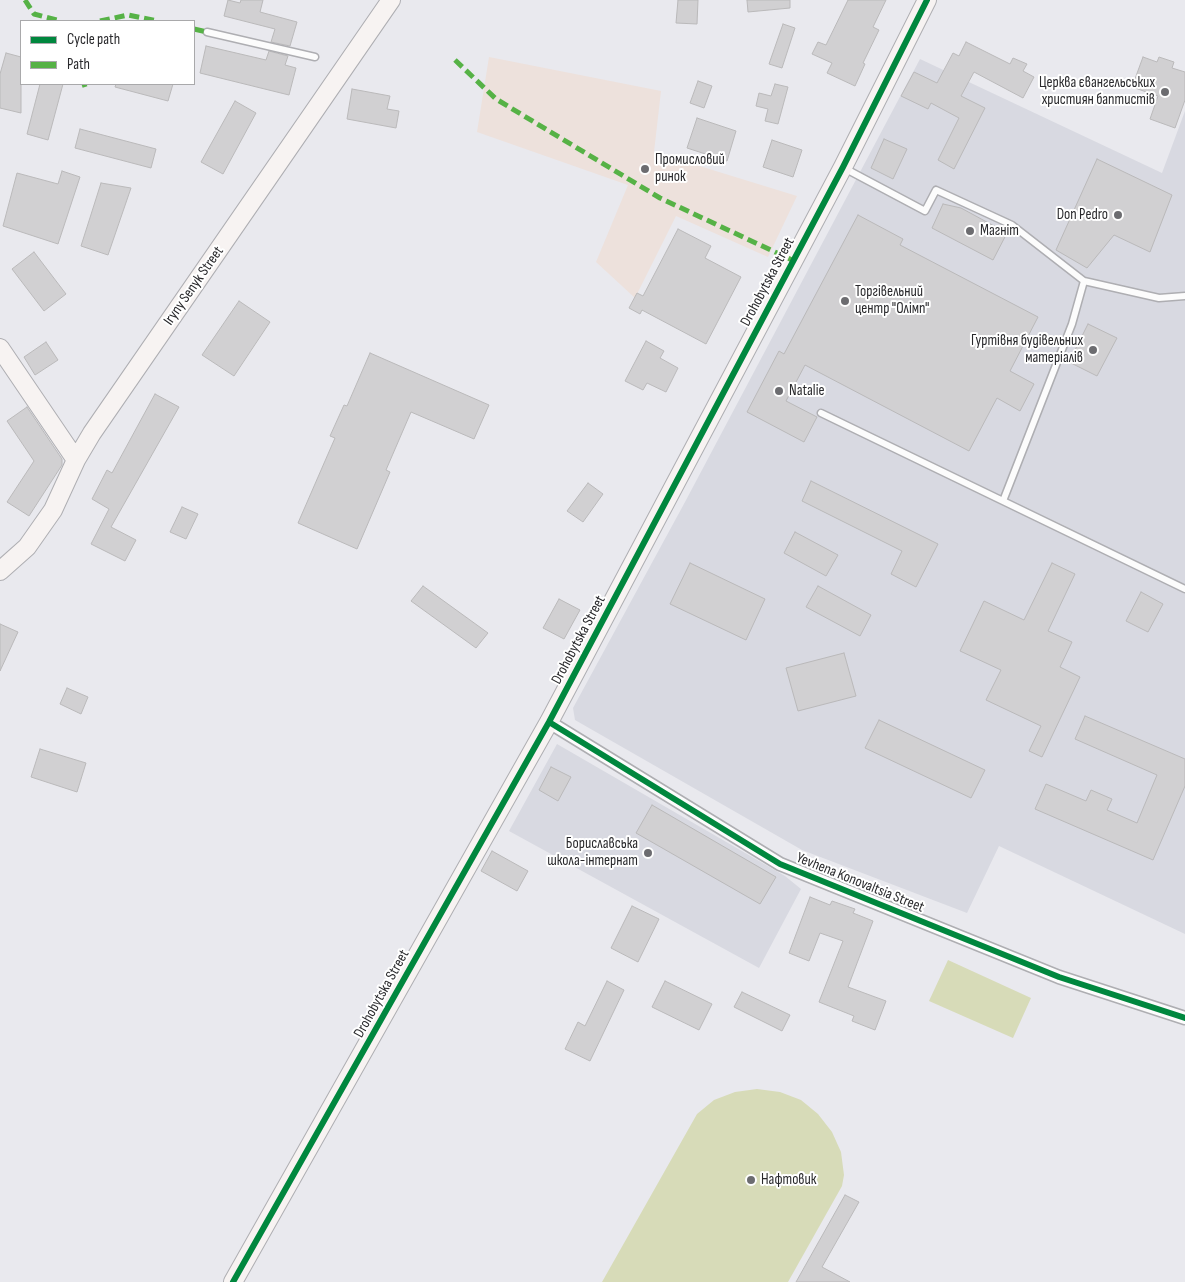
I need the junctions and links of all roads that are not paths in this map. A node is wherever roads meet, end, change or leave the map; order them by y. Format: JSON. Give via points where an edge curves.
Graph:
{"nodes":[{"id":1,"x":391,"y":0,"type":"edge"},
{"id":2,"x":927,"y":0,"type":"edge"},
{"id":3,"x":207,"y":32,"type":"dead end"},
{"id":4,"x":315,"y":57,"type":"dead end"},
{"id":5,"x":843,"y":167,"type":"junction"},
{"id":6,"x":1084,"y":281,"type":"junction"},
{"id":7,"x":1185,"y":296,"type":"edge"},
{"id":8,"x":0,"y":348,"type":"edge"},
{"id":9,"x":821,"y":413,"type":"dead end"},
{"id":10,"x":76,"y":460,"type":"junction"},
{"id":11,"x":1003,"y":501,"type":"junction"},
{"id":12,"x":0,"y":571,"type":"edge"},
{"id":13,"x":1185,"y":589,"type":"edge"},
{"id":14,"x":549,"y":722,"type":"junction"},
{"id":15,"x":1185,"y":1018,"type":"edge"},
{"id":16,"x":233,"y":1282,"type":"edge"}],
"edges":[{"from":1,"to":10,"type":"main road","name":"Iryny Senyk Street"},
{"from":2,"to":5,"type":"main road","name":"Drohobytska Street"},
{"from":3,"to":4,"type":"lane"},
{"from":5,"to":6,"type":"lane","via":[[924,210],[936,190],[1004,221]]},
{"from":5,"to":14,"type":"main road","name":"Drohobytska Street"},
{"from":6,"to":7,"type":"lane","via":[[1159,298]]},
{"from":6,"to":11,"type":"lane","via":[[1072,324]]},
{"from":8,"to":10,"type":"main road"},
{"from":9,"to":11,"type":"lane"},
{"from":10,"to":12,"type":"main road","name":"Iryny Senyk Street","via":[[53,510],[27,546]]},
{"from":11,"to":13,"type":"lane"},
{"from":14,"to":15,"type":"street","name":"Yevhena Konovaltsia Street","via":[[780,864],[1059,977]]},
{"from":14,"to":16,"type":"main road","name":"Drohobytska Street"}]}
